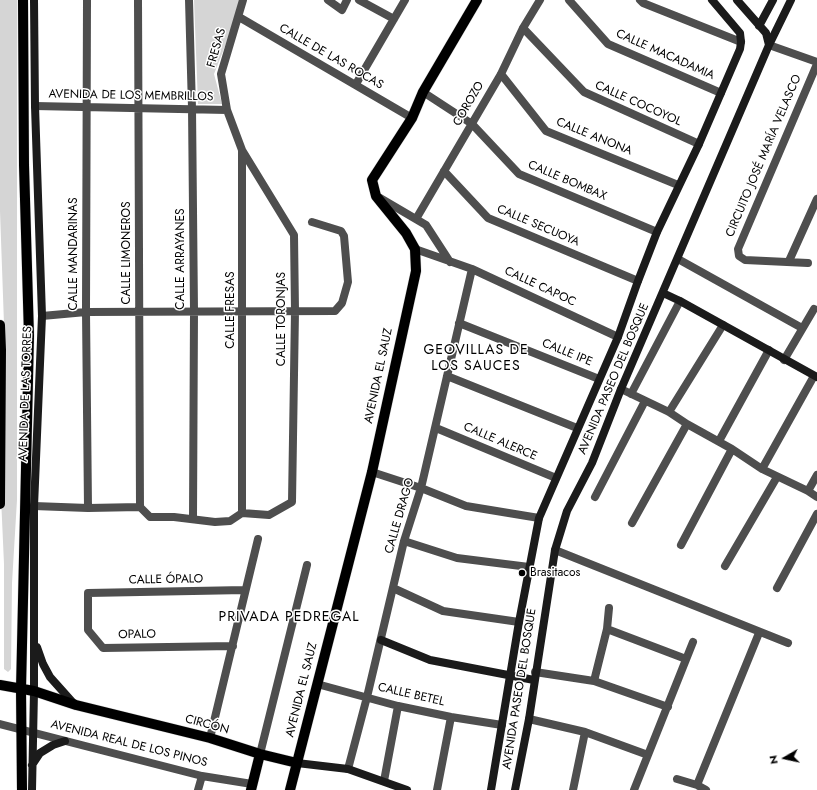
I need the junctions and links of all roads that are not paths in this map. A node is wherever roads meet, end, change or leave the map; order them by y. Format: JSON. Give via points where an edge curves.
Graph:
{"nodes":[{"id":1,"x":23,"y":0,"type":"edge"},
{"id":2,"x":34,"y":0,"type":"edge"},
{"id":3,"x":87,"y":0,"type":"edge"},
{"id":4,"x":138,"y":0,"type":"edge"},
{"id":5,"x":189,"y":0,"type":"edge"},
{"id":6,"x":243,"y":0,"type":"edge"},
{"id":7,"x":328,"y":0,"type":"edge"},
{"id":8,"x":347,"y":0,"type":"edge"},
{"id":9,"x":359,"y":0,"type":"edge"},
{"id":10,"x":405,"y":0,"type":"edge"},
{"id":11,"x":477,"y":0,"type":"edge"},
{"id":12,"x":540,"y":0,"type":"edge"},
{"id":13,"x":569,"y":0,"type":"edge"},
{"id":14,"x":640,"y":0,"type":"edge"},
{"id":15,"x":712,"y":0,"type":"edge"},
{"id":16,"x":737,"y":0,"type":"edge"},
{"id":17,"x":772,"y":0,"type":"edge"},
{"id":18,"x":791,"y":0,"type":"edge"},
{"id":19,"x":239,"y":17,"type":"junction"},
{"id":20,"x":394,"y":19,"type":"junction"},
{"id":21,"x":759,"y":26,"type":"junction"},
{"id":22,"x":523,"y":28,"type":"junction"},
{"id":23,"x":741,"y":42,"type":"junction"},
{"id":24,"x":769,"y":45,"type":"junction"},
{"id":25,"x":817,"y":63,"type":"edge"},
{"id":26,"x":500,"y":74,"type":"junction"},
{"id":27,"x":356,"y":84,"type":"junction"},
{"id":28,"x":423,"y":92,"type":"junction"},
{"id":29,"x":721,"y":93,"type":"junction"},
{"id":30,"x":35,"y":106,"type":"junction"},
{"id":31,"x":87,"y":107,"type":"junction"},
{"id":32,"x":138,"y":108,"type":"junction"},
{"id":33,"x":192,"y":108,"type":"junction"},
{"id":34,"x":227,"y":110,"type":"junction"},
{"id":35,"x":412,"y":118,"type":"junction"},
{"id":36,"x":472,"y":124,"type":"junction"},
{"id":37,"x":699,"y":144,"type":"junction"},
{"id":38,"x":242,"y":150,"type":"junction"},
{"id":39,"x":444,"y":171,"type":"junction"},
{"id":40,"x":678,"y":185,"type":"junction"},
{"id":41,"x":376,"y":196,"type":"junction"},
{"id":42,"x":817,"y":199,"type":"edge"},
{"id":43,"x":416,"y":219,"type":"junction"},
{"id":44,"x":312,"y":222,"type":"dead end"},
{"id":45,"x":657,"y":232,"type":"junction"},
{"id":46,"x":415,"y":249,"type":"junction"},
{"id":47,"x":678,"y":259,"type":"junction"},
{"id":48,"x":789,"y":261,"type":"junction"},
{"id":49,"x":450,"y":262,"type":"junction"},
{"id":50,"x":808,"y":263,"type":"dead end"},
{"id":51,"x":472,"y":269,"type":"junction"},
{"id":52,"x":638,"y":281,"type":"junction"},
{"id":53,"x":663,"y":293,"type":"junction"},
{"id":54,"x":680,"y":301,"type":"junction"},
{"id":55,"x":814,"y":309,"type":"dead end"},
{"id":56,"x":194,"y":311,"type":"junction"},
{"id":57,"x":295,"y":311,"type":"junction"},
{"id":58,"x":86,"y":312,"type":"junction"},
{"id":59,"x":139,"y":312,"type":"junction"},
{"id":60,"x":243,"y":312,"type":"junction"},
{"id":61,"x":42,"y":316,"type":"junction"},
{"id":62,"x":459,"y":323,"type":"junction"},
{"id":63,"x":723,"y":325,"type":"junction"},
{"id":64,"x":0,"y":326,"type":"edge"},
{"id":65,"x":802,"y":328,"type":"junction"},
{"id":66,"x":618,"y":336,"type":"junction"},
{"id":67,"x":769,"y":350,"type":"junction"},
{"id":68,"x":784,"y":360,"type":"junction"},
{"id":69,"x":447,"y":376,"type":"junction"},
{"id":70,"x":816,"y":377,"type":"edge"},
{"id":71,"x":600,"y":379,"type":"junction"},
{"id":72,"x":621,"y":389,"type":"junction"},
{"id":73,"x":631,"y":394,"type":"junction"},
{"id":74,"x":645,"y":401,"type":"junction"},
{"id":75,"x":669,"y":412,"type":"junction"},
{"id":76,"x":686,"y":424,"type":"junction"},
{"id":77,"x":436,"y":428,"type":"junction"},
{"id":78,"x":578,"y":428,"type":"junction"},
{"id":79,"x":719,"y":441,"type":"junction"},
{"id":80,"x":732,"y":449,"type":"junction"},
{"id":81,"x":762,"y":469,"type":"junction"},
{"id":82,"x":372,"y":472,"type":"junction"},
{"id":83,"x":817,"y":475,"type":"edge"},
{"id":84,"x":777,"y":477,"type":"junction"},
{"id":85,"x":556,"y":478,"type":"junction"},
{"id":86,"x":421,"y":488,"type":"junction"},
{"id":87,"x":808,"y":491,"type":"junction"},
{"id":88,"x":594,"y":497,"type":"dead end"},
{"id":89,"x":817,"y":497,"type":"edge"},
{"id":90,"x":0,"y":504,"type":"edge"},
{"id":91,"x":34,"y":506,"type":"junction"},
{"id":92,"x":140,"y":507,"type":"junction"},
{"id":93,"x":88,"y":508,"type":"junction"},
{"id":94,"x":242,"y":513,"type":"junction"},
{"id":95,"x":817,"y":514,"type":"edge"},
{"id":96,"x":539,"y":518,"type":"junction"},
{"id":97,"x":192,"y":519,"type":"junction"},
{"id":98,"x":632,"y":523,"type":"dead end"},
{"id":99,"x":258,"y":539,"type":"dead end"},
{"id":100,"x":404,"y":541,"type":"junction"},
{"id":101,"x":682,"y":545,"type":"dead end"},
{"id":102,"x":555,"y":550,"type":"junction"},
{"id":103,"x":307,"y":565,"type":"dead end"},
{"id":104,"x":725,"y":566,"type":"dead end"},
{"id":105,"x":529,"y":567,"type":"junction"},
{"id":106,"x":393,"y":588,"type":"junction"},
{"id":107,"x":777,"y":588,"type":"dead end"},
{"id":108,"x":244,"y":590,"type":"junction"},
{"id":109,"x":88,"y":593,"type":"joint"},
{"id":110,"x":609,"y":608,"type":"dead end"},
{"id":111,"x":519,"y":622,"type":"junction"},
{"id":112,"x":607,"y":629,"type":"junction"},
{"id":113,"x":759,"y":633,"type":"junction"},
{"id":114,"x":34,"y":639,"type":"junction"},
{"id":115,"x":381,"y":640,"type":"junction"},
{"id":116,"x":693,"y":642,"type":"dead end"},
{"id":117,"x":788,"y":643,"type":"dead end"},
{"id":118,"x":232,"y":646,"type":"junction"},
{"id":119,"x":686,"y":659,"type":"junction"},
{"id":120,"x":510,"y":676,"type":"junction"},
{"id":121,"x":535,"y":676,"type":"junction"},
{"id":122,"x":594,"y":680,"type":"junction"},
{"id":123,"x":317,"y":684,"type":"junction"},
{"id":124,"x":0,"y":685,"type":"edge"},
{"id":125,"x":21,"y":689,"type":"junction"},
{"id":126,"x":34,"y":691,"type":"junction"},
{"id":127,"x":368,"y":697,"type":"junction"},
{"id":128,"x":76,"y":705,"type":"junction"},
{"id":129,"x":398,"y":706,"type":"junction"},
{"id":130,"x":668,"y":707,"type":"junction"},
{"id":131,"x":451,"y":717,"type":"junction"},
{"id":132,"x":529,"y":719,"type":"junction"},
{"id":133,"x":0,"y":724,"type":"edge"},
{"id":134,"x":502,"y":725,"type":"junction"},
{"id":135,"x":21,"y":729,"type":"junction"},
{"id":136,"x":33,"y":732,"type":"junction"},
{"id":137,"x":585,"y":732,"type":"junction"},
{"id":138,"x":210,"y":738,"type":"junction"},
{"id":139,"x":65,"y":741,"type":"junction"},
{"id":140,"x":260,"y":754,"type":"junction"},
{"id":141,"x":648,"y":755,"type":"junction"},
{"id":142,"x":297,"y":763,"type":"junction"},
{"id":143,"x":32,"y":765,"type":"junction"},
{"id":144,"x":348,"y":769,"type":"junction"},
{"id":145,"x":202,"y":776,"type":"junction"},
{"id":146,"x":677,"y":779,"type":"dead end"},
{"id":147,"x":384,"y":781,"type":"junction"},
{"id":148,"x":697,"y":785,"type":"junction"},
{"id":149,"x":252,"y":787,"type":"edge"},
{"id":150,"x":22,"y":790,"type":"edge"},
{"id":151,"x":32,"y":790,"type":"edge"},
{"id":152,"x":198,"y":790,"type":"edge"},
{"id":153,"x":290,"y":790,"type":"edge"},
{"id":154,"x":407,"y":790,"type":"edge"},
{"id":155,"x":437,"y":790,"type":"edge"},
{"id":156,"x":491,"y":790,"type":"edge"},
{"id":157,"x":515,"y":790,"type":"edge"},
{"id":158,"x":574,"y":790,"type":"edge"},
{"id":159,"x":634,"y":790,"type":"edge"},
{"id":160,"x":706,"y":790,"type":"edge"}],
"edges":[{"from":1,"to":125,"type":"main road","name":"AVENIDA DE LAS TORRES","via":[[29,336]]},
{"from":2,"to":30,"type":"main road","name":"AVENIDA DE LAS TORRES"},
{"from":3,"to":31,"type":"street","name":"CALLE MANDARINAS"},
{"from":4,"to":32,"type":"street","name":"CALLE LIMONEROS"},
{"from":5,"to":33,"type":"street","name":"CALLE ARRAYANES"},
{"from":6,"to":19,"type":"street","name":"FRESAS"},
{"from":7,"to":8,"type":"street","via":[[342,10]]},
{"from":9,"to":20,"type":"street"},
{"from":10,"to":20,"type":"street"},
{"from":11,"to":28,"type":"main road"},
{"from":12,"to":22,"type":"street","name":"COROZO"},
{"from":13,"to":29,"type":"street","name":"CALLE MACADAMIA","via":[[608,44]]},
{"from":14,"to":23,"type":"street"},
{"from":15,"to":23,"type":"main road","via":[[740,33]]},
{"from":16,"to":21,"type":"main road"},
{"from":17,"to":21,"type":"main road"},
{"from":18,"to":24,"type":"main road","name":"AVENIDA PASEO DEL BOSQUE"},
{"from":19,"to":27,"type":"street","name":"CALLE DE LAS ROCAS"},
{"from":19,"to":34,"type":"street","name":"FRESAS","via":[[222,74]]},
{"from":20,"to":27,"type":"street"},
{"from":21,"to":24,"type":"main road","via":[[766,33]]},
{"from":22,"to":26,"type":"street","name":"COROZO"},
{"from":22,"to":37,"type":"street","name":"CALLE COCOYOL","via":[[584,92]]},
{"from":23,"to":29,"type":"main road","name":"AVENIDA PASEO DEL BOSQUE"},
{"from":24,"to":25,"type":"street","name":"CIRCUITO JOSÉ MARÍA VELASCO"},
{"from":24,"to":47,"type":"main road","name":"AVENIDA PASEO DEL BOSQUE"},
{"from":25,"to":48,"type":"street","name":"CIRCUITO JOSÉ MARÍA VELASCO","via":[[738,249],[739,256],[745,260]]},
{"from":26,"to":36,"type":"street","name":"COROZO"},
{"from":26,"to":40,"type":"street","name":"CALLE ANONA","via":[[546,131]]},
{"from":27,"to":35,"type":"street","name":"CALLE DE LAS ROCAS"},
{"from":28,"to":35,"type":"main road"},
{"from":28,"to":36,"type":"street","name":"CALLE BOMBAX"},
{"from":29,"to":37,"type":"main road","name":"AVENIDA PASEO DEL BOSQUE"},
{"from":30,"to":31,"type":"street","name":"AVENIDA DE LOS MEMBRILLOS"},
{"from":30,"to":61,"type":"main road","name":"AVENIDA DE LAS TORRES"},
{"from":31,"to":32,"type":"street","name":"AVENIDA DE LOS MEMBRILLOS"},
{"from":31,"to":58,"type":"street","name":"CALLE MANDARINAS"},
{"from":32,"to":33,"type":"street","name":"AVENIDA DE LOS MEMBRILLOS"},
{"from":32,"to":59,"type":"street","name":"CALLE LIMONEROS"},
{"from":33,"to":34,"type":"street","name":"AVENIDA DE LOS MEMBRILLOS"},
{"from":33,"to":56,"type":"street","name":"CALLE ARRAYANES"},
{"from":34,"to":38,"type":"street","name":"CALLE FRESAS"},
{"from":35,"to":41,"type":"main road","via":[[372,180]]},
{"from":36,"to":39,"type":"street","name":"COROZO"},
{"from":36,"to":45,"type":"street","name":"CALLE BOMBAX","via":[[519,174]]},
{"from":37,"to":40,"type":"main road","name":"AVENIDA PASEO DEL BOSQUE"},
{"from":38,"to":57,"type":"street","name":"CALLE TORONJAS","via":[[294,235]]},
{"from":38,"to":60,"type":"street","name":"CALLE FRESAS"},
{"from":39,"to":43,"type":"street","name":"COROZO"},
{"from":39,"to":52,"type":"street","name":"CALLE SECUOYA","via":[[488,218]]},
{"from":40,"to":45,"type":"main road","name":"AVENIDA PASEO DEL BOSQUE"},
{"from":41,"to":43,"type":"street"},
{"from":41,"to":46,"type":"main road","name":"AVENIDA EL SAUZ","via":[[406,233]]},
{"from":42,"to":48,"type":"street"},
{"from":43,"to":49,"type":"street","via":[[426,225]]},
{"from":44,"to":57,"type":"street","via":[[341,231],[344,236],[348,282],[342,302],[335,310]]},
{"from":45,"to":52,"type":"main road","name":"AVENIDA PASEO DEL BOSQUE"},
{"from":46,"to":49,"type":"street","name":"CALLE CAPOC"},
{"from":46,"to":82,"type":"main road","name":"AVENIDA EL SAUZ","via":[[416,271]]},
{"from":47,"to":53,"type":"main road","name":"AVENIDA PASEO DEL BOSQUE"},
{"from":47,"to":65,"type":"street"},
{"from":48,"to":50,"type":"street","name":"CIRCUITO JOSÉ MARÍA VELASCO"},
{"from":49,"to":51,"type":"street","name":"CALLE CAPOC"},
{"from":51,"to":62,"type":"street","name":"CALLE DRAGO"},
{"from":51,"to":66,"type":"street","name":"CALLE CAPOC"},
{"from":52,"to":66,"type":"main road","name":"AVENIDA PASEO DEL BOSQUE"},
{"from":53,"to":54,"type":"main road"},
{"from":53,"to":72,"type":"main road","name":"AVENIDA PASEO DEL BOSQUE"},
{"from":54,"to":63,"type":"main road"},
{"from":54,"to":73,"type":"street"},
{"from":55,"to":65,"type":"street"},
{"from":56,"to":59,"type":"street"},
{"from":56,"to":60,"type":"street"},
{"from":56,"to":97,"type":"street","name":"CALLE ARRAYANES"},
{"from":57,"to":60,"type":"street"},
{"from":57,"to":94,"type":"street","name":"CALLE TORONJAS","via":[[292,502],[269,515]]},
{"from":58,"to":59,"type":"street"},
{"from":58,"to":61,"type":"street"},
{"from":58,"to":93,"type":"street","name":"CALLE MANDARINAS"},
{"from":59,"to":92,"type":"street","name":"CALLE LIMONEROS"},
{"from":60,"to":94,"type":"street","name":"CALLE FRESAS"},
{"from":61,"to":91,"type":"main road","name":"AVENIDA DE LAS TORRES"},
{"from":62,"to":69,"type":"street","name":"CALLE DRAGO"},
{"from":62,"to":71,"type":"street","name":"CALLE IPE"},
{"from":63,"to":67,"type":"main road"},
{"from":63,"to":75,"type":"street"},
{"from":64,"to":90,"type":"main road","name":"AVENIDA DE LAS TORRES"},
{"from":65,"to":68,"type":"street"},
{"from":66,"to":71,"type":"main road","name":"AVENIDA PASEO DEL BOSQUE"},
{"from":67,"to":68,"type":"main road"},
{"from":67,"to":79,"type":"street"},
{"from":68,"to":70,"type":"main road"},
{"from":69,"to":77,"type":"street","name":"CALLE DRAGO"},
{"from":69,"to":78,"type":"street"},
{"from":70,"to":81,"type":"street"},
{"from":71,"to":78,"type":"main road","name":"AVENIDA PASEO DEL BOSQUE"},
{"from":72,"to":73,"type":"street"},
{"from":72,"to":102,"type":"main road","name":"AVENIDA PASEO DEL BOSQUE","via":[[592,463],[567,511]]},
{"from":73,"to":74,"type":"street"},
{"from":74,"to":75,"type":"street"},
{"from":74,"to":88,"type":"street"},
{"from":75,"to":76,"type":"street"},
{"from":76,"to":79,"type":"street"},
{"from":76,"to":98,"type":"street"},
{"from":77,"to":85,"type":"street","name":"CALLE ALERCE"},
{"from":77,"to":86,"type":"street","name":"CALLE DRAGO"},
{"from":78,"to":85,"type":"main road","name":"AVENIDA PASEO DEL BOSQUE"},
{"from":79,"to":80,"type":"street"},
{"from":80,"to":81,"type":"street"},
{"from":80,"to":101,"type":"street"},
{"from":81,"to":84,"type":"street"},
{"from":82,"to":86,"type":"street"},
{"from":82,"to":123,"type":"main road","name":"AVENIDA EL SAUZ"},
{"from":83,"to":87,"type":"street"},
{"from":84,"to":87,"type":"street"},
{"from":84,"to":104,"type":"street"},
{"from":85,"to":96,"type":"main road","name":"AVENIDA PASEO DEL BOSQUE"},
{"from":86,"to":96,"type":"street","via":[[466,506]]},
{"from":86,"to":100,"type":"street","name":"CALLE DRAGO"},
{"from":87,"to":89,"type":"street"},
{"from":91,"to":93,"type":"street"},
{"from":91,"to":114,"type":"main road","name":"AVENIDA DE LAS TORRES"},
{"from":92,"to":93,"type":"street"},
{"from":92,"to":97,"type":"street","via":[[150,518]]},
{"from":94,"to":97,"type":"street","via":[[230,521]]},
{"from":95,"to":107,"type":"street"},
{"from":96,"to":105,"type":"main road","name":"AVENIDA PASEO DEL BOSQUE"},
{"from":99,"to":108,"type":"street"},
{"from":100,"to":105,"type":"street","via":[[456,558]]},
{"from":100,"to":106,"type":"street","name":"CALLE DRAGO"},
{"from":102,"to":113,"type":"street"},
{"from":102,"to":121,"type":"main road","name":"AVENIDA PASEO DEL BOSQUE"},
{"from":103,"to":140,"type":"street"},
{"from":105,"to":111,"type":"main road","name":"AVENIDA PASEO DEL BOSQUE"},
{"from":106,"to":111,"type":"street","via":[[443,611]]},
{"from":106,"to":115,"type":"street","name":"CALLE DRAGO"},
{"from":108,"to":109,"type":"street","name":"CALLE ÓPALO"},
{"from":108,"to":118,"type":"street"},
{"from":109,"to":118,"type":"street","name":"OPALO","via":[[88,630],[103,648]]},
{"from":110,"to":112,"type":"street"},
{"from":111,"to":120,"type":"main road","name":"AVENIDA PASEO DEL BOSQUE"},
{"from":112,"to":119,"type":"street"},
{"from":112,"to":122,"type":"street"},
{"from":113,"to":117,"type":"street"},
{"from":113,"to":148,"type":"street"},
{"from":114,"to":126,"type":"main road","name":"AVENIDA DE LAS TORRES"},
{"from":114,"to":128,"type":"main road","via":[[50,677]]},
{"from":115,"to":120,"type":"main road","via":[[430,660]]},
{"from":115,"to":127,"type":"street","name":"CALLE DRAGO"},
{"from":116,"to":119,"type":"street"},
{"from":118,"to":138,"type":"street"},
{"from":119,"to":130,"type":"street"},
{"from":120,"to":121,"type":"main road"},
{"from":120,"to":134,"type":"main road","name":"AVENIDA PASEO DEL BOSQUE"},
{"from":121,"to":122,"type":"street"},
{"from":121,"to":132,"type":"main road","name":"AVENIDA PASEO DEL BOSQUE"},
{"from":122,"to":130,"type":"street"},
{"from":123,"to":127,"type":"street","name":"CALLE BETEL"},
{"from":123,"to":142,"type":"main road","name":"AVENIDA EL SAUZ"},
{"from":124,"to":125,"type":"main road","name":"CIRCÓN"},
{"from":125,"to":126,"type":"main road","name":"CIRCÓN"},
{"from":125,"to":135,"type":"main road","name":"AVENIDA DE LAS TORRES"},
{"from":126,"to":128,"type":"main road","name":"CIRCÓN"},
{"from":126,"to":136,"type":"main road","name":"AVENIDA DE LAS TORRES"},
{"from":127,"to":129,"type":"street","name":"CALLE BETEL"},
{"from":127,"to":144,"type":"street","name":"CALLE DRAGO"},
{"from":128,"to":138,"type":"main road","name":"CIRCÓN"},
{"from":129,"to":131,"type":"street","name":"CALLE BETEL"},
{"from":129,"to":147,"type":"street"},
{"from":130,"to":141,"type":"street"},
{"from":131,"to":134,"type":"street","name":"CALLE BETEL"},
{"from":131,"to":155,"type":"street"},
{"from":132,"to":137,"type":"street"},
{"from":132,"to":157,"type":"main road","name":"AVENIDA PASEO DEL BOSQUE"},
{"from":133,"to":135,"type":"street","name":"AVENIDA REAL DE LOS PINOS"},
{"from":134,"to":156,"type":"main road","name":"AVENIDA PASEO DEL BOSQUE"},
{"from":135,"to":136,"type":"street","name":"AVENIDA REAL DE LOS PINOS"},
{"from":135,"to":150,"type":"main road","name":"AVENIDA DE LAS TORRES"},
{"from":136,"to":139,"type":"street","name":"AVENIDA REAL DE LOS PINOS"},
{"from":136,"to":143,"type":"main road","name":"AVENIDA DE LAS TORRES"},
{"from":137,"to":141,"type":"street"},
{"from":137,"to":158,"type":"street"},
{"from":138,"to":140,"type":"main road","name":"CIRCÓN"},
{"from":139,"to":143,"type":"main road","via":[[52,745],[40,753]]},
{"from":139,"to":145,"type":"street","name":"AVENIDA REAL DE LOS PINOS"},
{"from":140,"to":142,"type":"main road","name":"CIRCÓN"},
{"from":140,"to":149,"type":"main road"},
{"from":141,"to":159,"type":"street"},
{"from":142,"to":144,"type":"main road","name":"CIRCÓN"},
{"from":142,"to":153,"type":"main road","name":"AVENIDA EL SAUZ"},
{"from":143,"to":151,"type":"main road","name":"AVENIDA DE LAS TORRES"},
{"from":144,"to":147,"type":"main road","name":"CIRCÓN"},
{"from":145,"to":149,"type":"street","name":"AVENIDA REAL DE LOS PINOS"},
{"from":145,"to":152,"type":"street"},
{"from":146,"to":148,"type":"street"},
{"from":147,"to":154,"type":"main road","name":"CIRCÓN"},
{"from":148,"to":160,"type":"street"}]}
